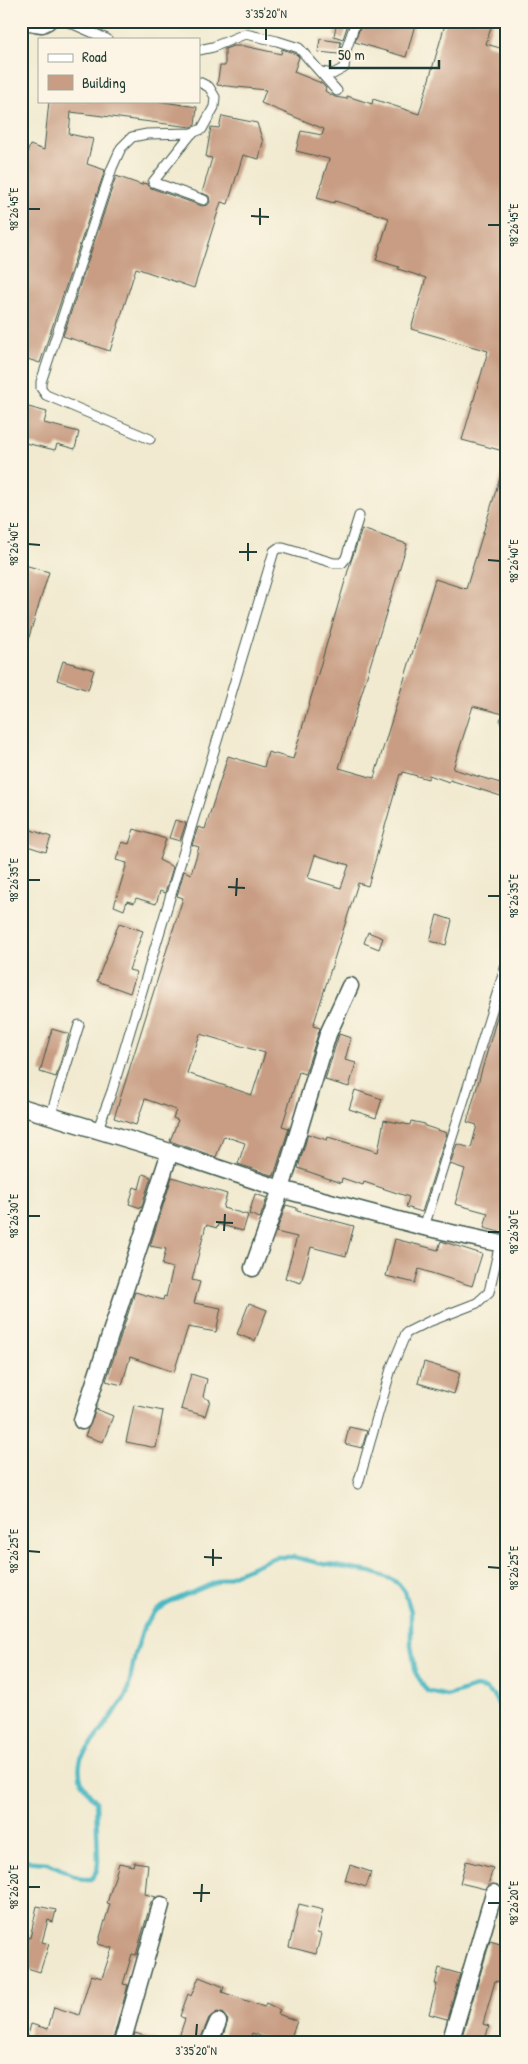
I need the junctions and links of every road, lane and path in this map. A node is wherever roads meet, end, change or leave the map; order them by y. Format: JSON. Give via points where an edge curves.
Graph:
{"nodes":[{"id":1,"x":21,"y":21,"type":"edge"},
{"id":2,"x":48,"y":21,"type":"edge"},
{"id":3,"x":66,"y":21,"type":"edge"},
{"id":4,"x":356,"y":21,"type":"edge"},
{"id":5,"x":105,"y":38,"type":"edge"},
{"id":6,"x":200,"y":50,"type":"edge"},
{"id":7,"x":321,"y":72,"type":"junction"},
{"id":8,"x":200,"y":83,"type":"edge"},
{"id":9,"x":337,"y":91,"type":"dead end"},
{"id":10,"x":192,"y":133,"type":"junction"},
{"id":11,"x":204,"y":200,"type":"dead end"},
{"id":12,"x":150,"y":439,"type":"dead end"},
{"id":13,"x":359,"y":516,"type":"dead end"},
{"id":14,"x":507,"y":962,"type":"edge"},
{"id":15,"x":350,"y":986,"type":"dead end"},
{"id":16,"x":79,"y":1025,"type":"dead end"},
{"id":17,"x":22,"y":1111,"type":"edge"},
{"id":18,"x":50,"y":1117,"type":"junction"},
{"id":19,"x":97,"y":1131,"type":"junction"},
{"id":20,"x":170,"y":1152,"type":"junction"},
{"id":21,"x":281,"y":1189,"type":"junction"},
{"id":22,"x":424,"y":1227,"type":"junction"},
{"id":23,"x":503,"y":1244,"type":"edge"},
{"id":24,"x":253,"y":1268,"type":"dead end"},
{"id":25,"x":82,"y":1421,"type":"dead end"},
{"id":26,"x":358,"y":1484,"type":"dead end"},
{"id":27,"x":494,"y":1893,"type":"dead end"},
{"id":28,"x":161,"y":1905,"type":"dead end"},
{"id":29,"x":218,"y":2022,"type":"dead end"},
{"id":30,"x":122,"y":2043,"type":"edge"},
{"id":31,"x":209,"y":2043,"type":"edge"},
{"id":32,"x":450,"y":2043,"type":"edge"}],
"edges":[{"from":1,"to":2,"type":"street","via":[[42,24]]},
{"from":3,"to":5,"type":"lane"},
{"from":4,"to":7,"type":"lane","via":[[346,50],[344,68],[333,74]]},
{"from":6,"to":7,"type":"lane","via":[[245,34],[299,48]]},
{"from":7,"to":9,"type":"lane"},
{"from":8,"to":10,"type":"lane","via":[[213,92],[215,103],[202,129]]},
{"from":10,"to":11,"type":"lane","via":[[153,182]]},
{"from":10,"to":12,"type":"lane","via":[[139,135],[126,141],[121,148],[41,382],[46,395]]},
{"from":13,"to":19,"type":"lane","via":[[342,563],[283,548],[274,551],[112,1091]]},
{"from":14,"to":22,"type":"lane"},
{"from":15,"to":21,"type":"street","via":[[328,1034]]},
{"from":16,"to":18,"type":"lane"},
{"from":17,"to":18,"type":"street"},
{"from":18,"to":19,"type":"street"},
{"from":19,"to":20,"type":"street"},
{"from":20,"to":21,"type":"street"},
{"from":20,"to":25,"type":"street"},
{"from":21,"to":22,"type":"street"},
{"from":21,"to":24,"type":"street"},
{"from":22,"to":23,"type":"street"},
{"from":23,"to":26,"type":"lane","via":[[488,1292],[477,1303],[406,1333],[391,1369]]},
{"from":27,"to":32,"type":"street"},
{"from":28,"to":30,"type":"street"},
{"from":29,"to":31,"type":"street"}]}
